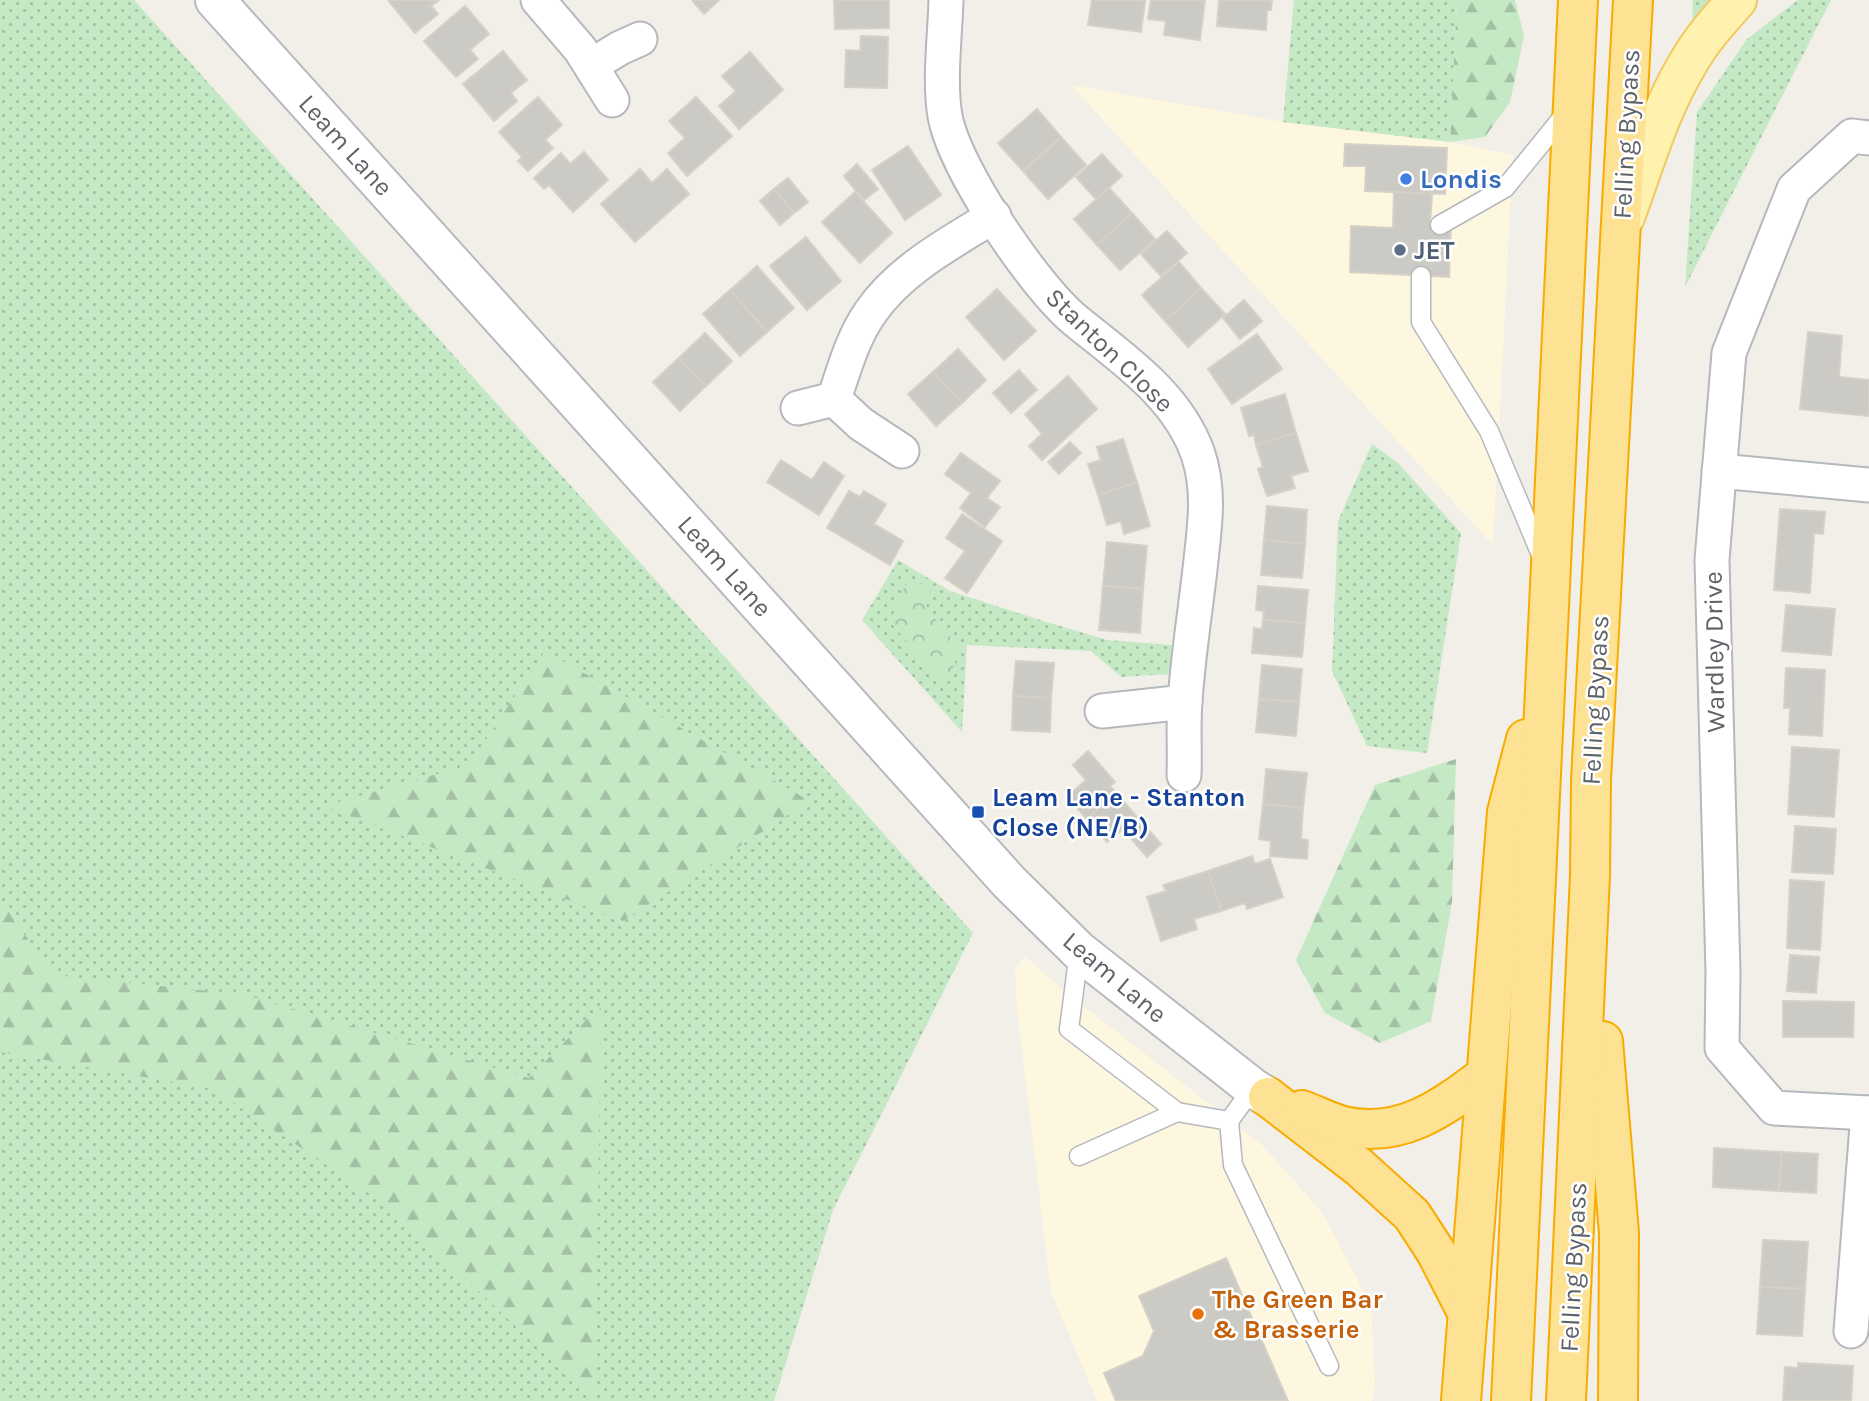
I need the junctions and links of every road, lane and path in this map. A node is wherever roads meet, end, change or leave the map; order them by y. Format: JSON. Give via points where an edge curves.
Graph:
{"nodes":[{"id":1,"x":215,"y":0,"type":"edge"},
{"id":2,"x":538,"y":0,"type":"edge"},
{"id":3,"x":946,"y":0,"type":"edge"},
{"id":4,"x":1578,"y":0,"type":"edge"},
{"id":5,"x":1633,"y":0,"type":"edge"},
{"id":6,"x":1737,"y":0,"type":"edge"},
{"id":7,"x":640,"y":38,"type":"dead end"},
{"id":8,"x":592,"y":65,"type":"junction"},
{"id":9,"x":612,"y":100,"type":"dead end"},
{"id":10,"x":1573,"y":104,"type":"junction"},
{"id":11,"x":1869,"y":138,"type":"edge"},
{"id":12,"x":994,"y":216,"type":"junction"},
{"id":13,"x":1440,"y":225,"type":"dead end"},
{"id":14,"x":1620,"y":228,"type":"junction"},
{"id":15,"x":1422,"y":276,"type":"dead end"},
{"id":16,"x":834,"y":399,"type":"junction"},
{"id":17,"x":798,"y":408,"type":"dead end"},
{"id":18,"x":902,"y":451,"type":"dead end"},
{"id":19,"x":1719,"y":471,"type":"junction"},
{"id":20,"x":1869,"y":485,"type":"edge"},
{"id":21,"x":1550,"y":576,"type":"junction"},
{"id":22,"x":1546,"y":656,"type":"junction"},
{"id":23,"x":1185,"y":702,"type":"junction"},
{"id":24,"x":1102,"y":711,"type":"dead end"},
{"id":25,"x":1185,"y":775,"type":"dead end"},
{"id":26,"x":1590,"y":874,"type":"junction"},
{"id":27,"x":1079,"y":951,"type":"junction"},
{"id":28,"x":1485,"y":1076,"type":"junction"},
{"id":29,"x":1260,"y":1092,"type":"junction"},
{"id":30,"x":1177,"y":1112,"type":"junction"},
{"id":31,"x":1868,"y":1113,"type":"edge"},
{"id":32,"x":1229,"y":1121,"type":"junction"},
{"id":33,"x":1079,"y":1156,"type":"dead end"},
{"id":34,"x":1468,"y":1314,"type":"junction"},
{"id":35,"x":1851,"y":1331,"type":"dead end"},
{"id":36,"x":1329,"y":1366,"type":"dead end"},
{"id":37,"x":1461,"y":1401,"type":"edge"},
{"id":38,"x":1511,"y":1401,"type":"edge"},
{"id":39,"x":1566,"y":1401,"type":"edge"},
{"id":40,"x":1618,"y":1401,"type":"edge"}],
"edges":[{"from":1,"to":27,"type":"main road","name":"Leam Lane","via":[[1000,872]]},
{"from":2,"to":8,"type":"street"},
{"from":3,"to":12,"type":"street","name":"Stanton Close","via":[[945,116],[956,149]]},
{"from":4,"to":10,"type":"highway","name":"Felling Bypass"},
{"from":5,"to":14,"type":"highway","name":"Felling Bypass"},
{"from":6,"to":14,"type":"main road","via":[[1687,64],[1666,106]]},
{"from":7,"to":8,"type":"street"},
{"from":8,"to":9,"type":"street"},
{"from":10,"to":13,"type":"lane","via":[[1505,188]]},
{"from":10,"to":21,"type":"highway","name":"Felling Bypass"},
{"from":11,"to":19,"type":"street","name":"Wardley Drive","via":[[1852,136],[1794,189],[1729,353]]},
{"from":12,"to":16,"type":"street","via":[[910,272],[870,312]]},
{"from":12,"to":23,"type":"street","name":"Stanton Close","via":[[1071,317],[1170,404],[1197,452],[1207,496]]},
{"from":14,"to":26,"type":"highway","name":"Felling Bypass"},
{"from":15,"to":21,"type":"lane","via":[[1421,322],[1489,430]]},
{"from":16,"to":17,"type":"street"},
{"from":16,"to":18,"type":"street","via":[[861,425]]},
{"from":19,"to":20,"type":"street"},
{"from":19,"to":31,"type":"street","name":"Wardley Drive","via":[[1712,559],[1722,1048],[1774,1108]]},
{"from":21,"to":22,"type":"highway","name":"Felling Bypass"},
{"from":22,"to":28,"type":"highway","via":[[1507,812]]},
{"from":22,"to":38,"type":"highway","name":"Felling Bypass"},
{"from":23,"to":24,"type":"street"},
{"from":23,"to":25,"type":"street","name":"Stanton Close"},
{"from":26,"to":39,"type":"highway","name":"Felling Bypass"},
{"from":26,"to":40,"type":"highway","via":[[1619,1233]]},
{"from":27,"to":29,"type":"main road","name":"Leam Lane"},
{"from":27,"to":30,"type":"lane","via":[[1069,1029]]},
{"from":28,"to":29,"type":"highway","via":[[1446,1106],[1413,1122],[1379,1129],[1342,1125]]},
{"from":28,"to":34,"type":"highway"},
{"from":29,"to":32,"type":"lane"},
{"from":29,"to":34,"type":"highway","via":[[1412,1214]]},
{"from":30,"to":32,"type":"lane"},
{"from":30,"to":33,"type":"lane"},
{"from":31,"to":35,"type":"street"},
{"from":32,"to":36,"type":"lane","via":[[1233,1165]]},
{"from":34,"to":37,"type":"highway"}]}
